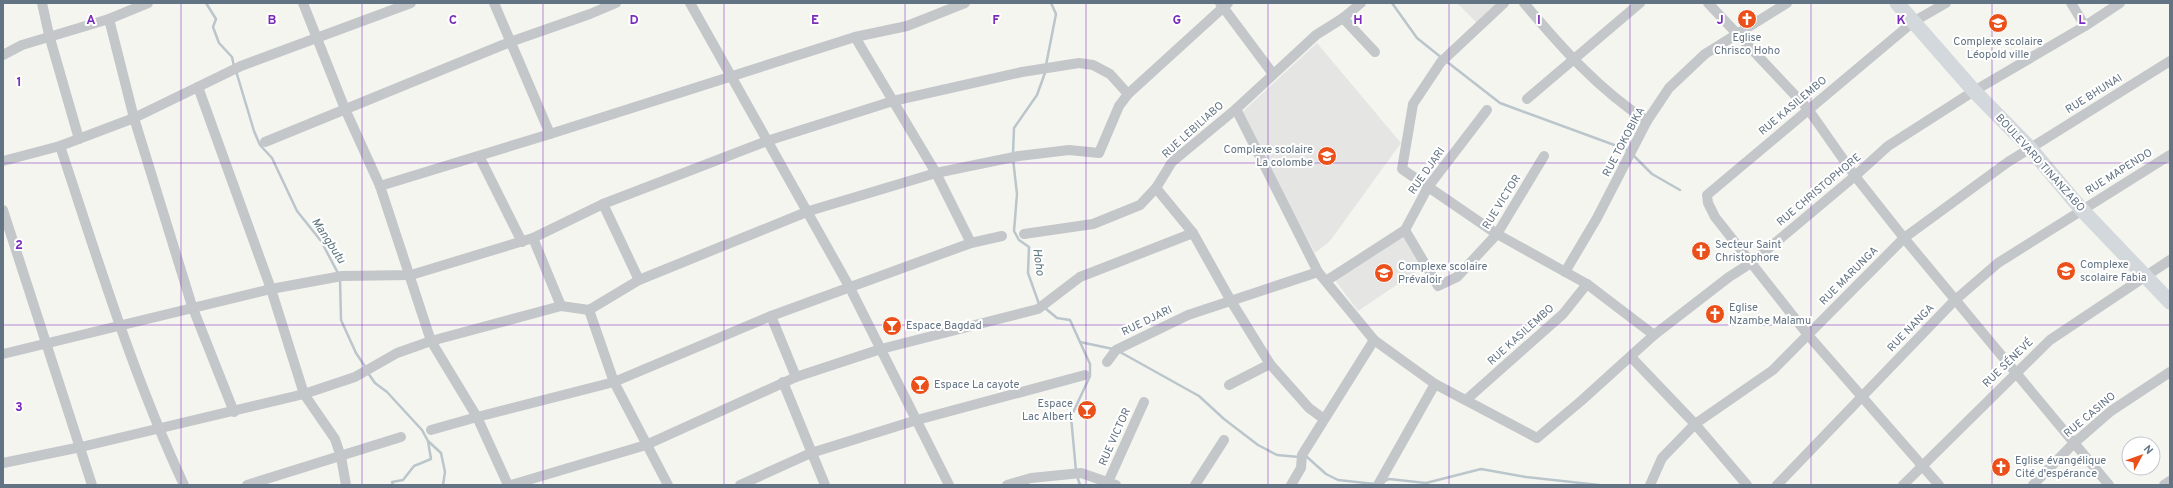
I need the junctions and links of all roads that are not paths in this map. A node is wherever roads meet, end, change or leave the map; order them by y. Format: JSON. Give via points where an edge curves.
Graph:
{"nodes":[{"id":1,"x":42,"y":3,"type":"edge"},
{"id":2,"x":148,"y":3,"type":"edge"},
{"id":3,"x":303,"y":3,"type":"edge"},
{"id":4,"x":411,"y":3,"type":"edge"},
{"id":5,"x":494,"y":3,"type":"edge"},
{"id":6,"x":616,"y":3,"type":"edge"},
{"id":7,"x":690,"y":3,"type":"edge"},
{"id":8,"x":965,"y":3,"type":"edge"},
{"id":9,"x":1361,"y":3,"type":"edge"},
{"id":10,"x":1504,"y":3,"type":"edge"},
{"id":11,"x":1524,"y":3,"type":"edge"},
{"id":12,"x":1640,"y":3,"type":"edge"},
{"id":13,"x":1708,"y":3,"type":"edge"},
{"id":14,"x":1787,"y":3,"type":"edge"},
{"id":15,"x":1897,"y":3,"type":"edge"},
{"id":16,"x":1946,"y":3,"type":"edge"},
{"id":17,"x":2071,"y":3,"type":"edge"},
{"id":18,"x":2120,"y":3,"type":"edge"},
{"id":19,"x":1224,"y":4,"type":"edge"},
{"id":20,"x":1343,"y":18,"type":"junction"},
{"id":21,"x":108,"y":19,"type":"junction"},
{"id":22,"x":1914,"y":22,"type":"junction"},
{"id":23,"x":2085,"y":26,"type":"junction"},
{"id":24,"x":1737,"y":34,"type":"junction"},
{"id":25,"x":49,"y":35,"type":"junction"},
{"id":26,"x":855,"y":37,"type":"junction"},
{"id":27,"x":317,"y":39,"type":"junction"},
{"id":28,"x":510,"y":42,"type":"junction"},
{"id":29,"x":1375,"y":52,"type":"dead end"},
{"id":30,"x":3,"y":55,"type":"edge"},
{"id":31,"x":1573,"y":61,"type":"junction"},
{"id":32,"x":2170,"y":61,"type":"edge"},
{"id":33,"x":1273,"y":74,"type":"junction"},
{"id":34,"x":731,"y":77,"type":"junction"},
{"id":35,"x":198,"y":86,"type":"junction"},
{"id":36,"x":1974,"y":91,"type":"junction"},
{"id":37,"x":1128,"y":94,"type":"junction"},
{"id":38,"x":1527,"y":99,"type":"dead end"},
{"id":39,"x":893,"y":101,"type":"junction"},
{"id":40,"x":345,"y":109,"type":"junction"},
{"id":41,"x":1236,"y":109,"type":"junction"},
{"id":42,"x":1808,"y":109,"type":"junction"},
{"id":43,"x":1487,"y":110,"type":"dead end"},
{"id":44,"x":134,"y":118,"type":"junction"},
{"id":45,"x":1647,"y":121,"type":"junction"},
{"id":46,"x":550,"y":134,"type":"junction"},
{"id":47,"x":79,"y":139,"type":"junction"},
{"id":48,"x":265,"y":142,"type":"dead end"},
{"id":49,"x":767,"y":142,"type":"junction"},
{"id":50,"x":60,"y":146,"type":"junction"},
{"id":51,"x":2030,"y":148,"type":"junction"},
{"id":52,"x":2170,"y":155,"type":"edge"},
{"id":53,"x":479,"y":156,"type":"junction"},
{"id":54,"x":1544,"y":156,"type":"dead end"},
{"id":55,"x":3,"y":161,"type":"edge"},
{"id":56,"x":936,"y":173,"type":"junction"},
{"id":57,"x":1855,"y":176,"type":"junction"},
{"id":58,"x":380,"y":186,"type":"junction"},
{"id":59,"x":1428,"y":187,"type":"junction"},
{"id":60,"x":1156,"y":188,"type":"junction"},
{"id":61,"x":603,"y":204,"type":"junction"},
{"id":62,"x":3,"y":210,"type":"edge"},
{"id":63,"x":2082,"y":210,"type":"junction"},
{"id":64,"x":809,"y":211,"type":"junction"},
{"id":65,"x":1405,"y":230,"type":"junction"},
{"id":66,"x":1193,"y":233,"type":"junction"},
{"id":67,"x":1024,"y":234,"type":"dead end"},
{"id":68,"x":1498,"y":234,"type":"junction"},
{"id":69,"x":1002,"y":236,"type":"dead end"},
{"id":70,"x":533,"y":238,"type":"junction"},
{"id":71,"x":1904,"y":238,"type":"junction"},
{"id":72,"x":522,"y":242,"type":"junction"},
{"id":73,"x":971,"y":243,"type":"junction"},
{"id":74,"x":2170,"y":260,"type":"edge"},
{"id":75,"x":1751,"y":263,"type":"junction"},
{"id":76,"x":1318,"y":272,"type":"junction"},
{"id":77,"x":1565,"y":272,"type":"junction"},
{"id":78,"x":411,"y":275,"type":"junction"},
{"id":79,"x":2144,"y":276,"type":"junction"},
{"id":80,"x":639,"y":280,"type":"junction"},
{"id":81,"x":1326,"y":281,"type":"junction"},
{"id":82,"x":1587,"y":284,"type":"junction"},
{"id":83,"x":850,"y":288,"type":"junction"},
{"id":84,"x":271,"y":289,"type":"junction"},
{"id":85,"x":1231,"y":301,"type":"junction"},
{"id":86,"x":1954,"y":301,"type":"junction"},
{"id":87,"x":2170,"y":302,"type":"edge"},
{"id":88,"x":192,"y":306,"type":"junction"},
{"id":89,"x":561,"y":306,"type":"junction"},
{"id":90,"x":589,"y":310,"type":"junction"},
{"id":91,"x":771,"y":316,"type":"junction"},
{"id":92,"x":120,"y":325,"type":"junction"},
{"id":93,"x":1654,"y":335,"type":"junction"},
{"id":94,"x":1808,"y":335,"type":"junction"},
{"id":95,"x":1374,"y":340,"type":"junction"},
{"id":96,"x":431,"y":341,"type":"junction"},
{"id":97,"x":46,"y":344,"type":"junction"},
{"id":98,"x":881,"y":349,"type":"junction"},
{"id":99,"x":3,"y":354,"type":"edge"},
{"id":100,"x":1631,"y":357,"type":"junction"},
{"id":101,"x":1106,"y":362,"type":"dead end"},
{"id":102,"x":1270,"y":364,"type":"junction"},
{"id":103,"x":2170,"y":372,"type":"edge"},
{"id":104,"x":2014,"y":373,"type":"junction"},
{"id":105,"x":1085,"y":375,"type":"dead end"},
{"id":106,"x":796,"y":377,"type":"junction"},
{"id":107,"x":614,"y":382,"type":"junction"},
{"id":108,"x":783,"y":382,"type":"junction"},
{"id":109,"x":1229,"y":384,"type":"dead end"},
{"id":110,"x":1435,"y":384,"type":"junction"},
{"id":111,"x":304,"y":394,"type":"junction"},
{"id":112,"x":1862,"y":396,"type":"junction"},
{"id":113,"x":1466,"y":400,"type":"junction"},
{"id":114,"x":1144,"y":402,"type":"dead end"},
{"id":115,"x":234,"y":412,"type":"junction"},
{"id":116,"x":477,"y":417,"type":"junction"},
{"id":117,"x":1324,"y":419,"type":"junction"},
{"id":118,"x":917,"y":420,"type":"junction"},
{"id":119,"x":1695,"y":424,"type":"junction"},
{"id":120,"x":157,"y":429,"type":"junction"},
{"id":121,"x":431,"y":430,"type":"dead end"},
{"id":122,"x":401,"y":436,"type":"dead end"},
{"id":123,"x":1224,"y":440,"type":"dead end"},
{"id":124,"x":2073,"y":444,"type":"junction"},
{"id":125,"x":646,"y":445,"type":"junction"},
{"id":126,"x":81,"y":447,"type":"junction"},
{"id":127,"x":811,"y":453,"type":"junction"},
{"id":128,"x":341,"y":457,"type":"junction"},
{"id":129,"x":3,"y":463,"type":"edge"},
{"id":130,"x":1921,"y":465,"type":"junction"},
{"id":131,"x":2170,"y":481,"type":"edge"},
{"id":132,"x":1112,"y":484,"type":"edge"},
{"id":133,"x":92,"y":485,"type":"edge"},
{"id":134,"x":184,"y":485,"type":"edge"},
{"id":135,"x":247,"y":485,"type":"edge"},
{"id":136,"x":346,"y":485,"type":"edge"},
{"id":137,"x":509,"y":485,"type":"edge"},
{"id":138,"x":668,"y":485,"type":"edge"},
{"id":139,"x":740,"y":485,"type":"edge"},
{"id":140,"x":825,"y":485,"type":"edge"},
{"id":141,"x":949,"y":485,"type":"edge"},
{"id":142,"x":1007,"y":485,"type":"edge"},
{"id":143,"x":1195,"y":485,"type":"edge"},
{"id":144,"x":1291,"y":485,"type":"edge"},
{"id":145,"x":1378,"y":485,"type":"edge"},
{"id":146,"x":1650,"y":485,"type":"edge"},
{"id":147,"x":1747,"y":485,"type":"edge"},
{"id":148,"x":1777,"y":485,"type":"edge"},
{"id":149,"x":1903,"y":485,"type":"edge"},
{"id":150,"x":1939,"y":485,"type":"edge"},
{"id":151,"x":2033,"y":485,"type":"edge"},
{"id":152,"x":2109,"y":485,"type":"edge"},
{"id":153,"x":2164,"y":485,"type":"edge"}],
"edges":[{"from":1,"to":25,"type":"street"},
{"from":2,"to":21,"type":"street"},
{"from":3,"to":27,"type":"street"},
{"from":4,"to":27,"type":"street"},
{"from":5,"to":28,"type":"street"},
{"from":6,"to":28,"type":"street"},
{"from":7,"to":34,"type":"street"},
{"from":8,"to":26,"type":"street","via":[[906,26]]},
{"from":9,"to":20,"type":"street","name":"RUE LEBILIABO"},
{"from":10,"to":59,"type":"street","via":[[1443,60],[1413,104],[1402,169]]},
{"from":11,"to":31,"type":"street"},
{"from":12,"to":31,"type":"street"},
{"from":13,"to":24,"type":"street"},
{"from":14,"to":24,"type":"street","name":"RUE TOKOBIKA"},
{"from":15,"to":22,"type":"street","name":"BOULEVARD TINANZABO"},
{"from":16,"to":22,"type":"street","name":"RUE KASILEMBO"},
{"from":17,"to":23,"type":"street"},
{"from":18,"to":23,"type":"street","name":"RUE CHRISTOPHORE"},
{"from":19,"to":33,"type":"street"},
{"from":19,"to":37,"type":"street"},
{"from":20,"to":29,"type":"street"},
{"from":20,"to":33,"type":"street","name":"RUE LEBILIABO","via":[[1316,35]]},
{"from":21,"to":25,"type":"street"},
{"from":21,"to":44,"type":"street"},
{"from":22,"to":36,"type":"street","name":"BOULEVARD TINANZABO"},
{"from":22,"to":42,"type":"street","name":"RUE KASILEMBO"},
{"from":23,"to":36,"type":"street","name":"RUE CHRISTOPHORE"},
{"from":24,"to":42,"type":"street"},
{"from":24,"to":45,"type":"street","name":"RUE TOKOBIKA","via":[[1705,54],[1669,88]]},
{"from":25,"to":30,"type":"street","via":[[22,44]]},
{"from":25,"to":47,"type":"street"},
{"from":26,"to":34,"type":"street"},
{"from":26,"to":39,"type":"street"},
{"from":27,"to":35,"type":"street","via":[[241,66]]},
{"from":27,"to":40,"type":"street"},
{"from":28,"to":40,"type":"street"},
{"from":28,"to":46,"type":"street"},
{"from":31,"to":38,"type":"street"},
{"from":31,"to":45,"type":"street","via":[[1620,104]]},
{"from":32,"to":51,"type":"street","name":"RUE BHUNAI"},
{"from":33,"to":41,"type":"street","name":"RUE LEBILIABO"},
{"from":34,"to":46,"type":"street"},
{"from":34,"to":49,"type":"street"},
{"from":35,"to":44,"type":"street"},
{"from":35,"to":84,"type":"street"},
{"from":36,"to":51,"type":"street","name":"BOULEVARD TINANZABO"},
{"from":36,"to":57,"type":"street","name":"RUE CHRISTOPHORE","via":[[1888,146]]},
{"from":37,"to":39,"type":"street","via":[[1110,74],[1093,65],[1079,63]]},
{"from":37,"to":56,"type":"street","via":[[1119,106],[1099,153],[1069,150],[1016,156]]},
{"from":39,"to":49,"type":"street"},
{"from":39,"to":56,"type":"street"},
{"from":40,"to":48,"type":"street"},
{"from":40,"to":58,"type":"street"},
{"from":41,"to":60,"type":"street","name":"RUE LEBILIABO","via":[[1172,162]]},
{"from":41,"to":76,"type":"street"},
{"from":42,"to":57,"type":"street"},
{"from":42,"to":75,"type":"street","name":"RUE KASILEMBO","via":[[1707,195],[1708,204],[1715,217]]},
{"from":43,"to":59,"type":"street","name":"RUE DJARI"},
{"from":44,"to":47,"type":"street"},
{"from":44,"to":88,"type":"street"},
{"from":45,"to":77,"type":"street","name":"RUE TOKOBIKA","via":[[1597,218]]},
{"from":46,"to":53,"type":"street"},
{"from":47,"to":50,"type":"street"},
{"from":49,"to":61,"type":"street"},
{"from":49,"to":64,"type":"street"},
{"from":50,"to":55,"type":"street"},
{"from":50,"to":92,"type":"street"},
{"from":51,"to":63,"type":"street","name":"BOULEVARD TINANZABO"},
{"from":51,"to":71,"type":"street","name":"RUE MARUNGA"},
{"from":52,"to":63,"type":"street","name":"RUE MAPENDO"},
{"from":53,"to":58,"type":"street"},
{"from":53,"to":72,"type":"street"},
{"from":54,"to":68,"type":"street","name":"RUE VICTOR"},
{"from":56,"to":64,"type":"street"},
{"from":56,"to":73,"type":"street"},
{"from":57,"to":71,"type":"street"},
{"from":57,"to":75,"type":"street","name":"RUE CHRISTOPHORE"},
{"from":58,"to":78,"type":"street"},
{"from":59,"to":65,"type":"street","name":"RUE DJARI"},
{"from":59,"to":68,"type":"street"},
{"from":60,"to":66,"type":"street"},
{"from":60,"to":67,"type":"street","name":"RUE LEBILIABO","via":[[1140,205],[1093,224]]},
{"from":61,"to":70,"type":"street"},
{"from":61,"to":80,"type":"street"},
{"from":62,"to":97,"type":"street"},
{"from":63,"to":79,"type":"street","name":"BOULEVARD TINANZABO"},
{"from":63,"to":86,"type":"street","name":"RUE NANGA","via":[[1998,263]]},
{"from":64,"to":80,"type":"street"},
{"from":64,"to":83,"type":"street"},
{"from":65,"to":68,"type":"street","name":"RUE VICTOR","via":[[1438,286],[1457,276]]},
{"from":65,"to":81,"type":"street","name":"RUE DJARI"},
{"from":66,"to":85,"type":"street"},
{"from":66,"to":98,"type":"street","via":[[1080,277],[1042,305]]},
{"from":68,"to":77,"type":"street"},
{"from":69,"to":73,"type":"street"},
{"from":70,"to":72,"type":"street"},
{"from":70,"to":89,"type":"street"},
{"from":71,"to":86,"type":"street"},
{"from":71,"to":94,"type":"street","name":"RUE MARUNGA"},
{"from":72,"to":78,"type":"street"},
{"from":73,"to":83,"type":"street"},
{"from":74,"to":79,"type":"street","name":"RUE SÉNEVÉ"},
{"from":75,"to":93,"type":"street","name":"RUE CHRISTOPHORE"},
{"from":75,"to":94,"type":"street"},
{"from":76,"to":81,"type":"street"},
{"from":76,"to":85,"type":"street","name":"RUE DJARI"},
{"from":77,"to":82,"type":"street"},
{"from":78,"to":84,"type":"street","via":[[342,276]]},
{"from":78,"to":96,"type":"street"},
{"from":79,"to":87,"type":"street","name":"BOULEVARD TINANZABO"},
{"from":79,"to":104,"type":"street","name":"RUE SÉNEVÉ","via":[[2050,340]]},
{"from":80,"to":90,"type":"street"},
{"from":81,"to":95,"type":"street"},
{"from":82,"to":93,"type":"street"},
{"from":82,"to":113,"type":"street","name":"RUE KASILEMBO","via":[[1563,314]]},
{"from":83,"to":91,"type":"street"},
{"from":83,"to":98,"type":"street"},
{"from":84,"to":88,"type":"street"},
{"from":84,"to":111,"type":"street"},
{"from":85,"to":101,"type":"street","name":"RUE DJARI","via":[[1188,315],[1116,350]]},
{"from":85,"to":102,"type":"street"},
{"from":86,"to":104,"type":"street"},
{"from":86,"to":112,"type":"street","name":"RUE NANGA"},
{"from":88,"to":92,"type":"street"},
{"from":88,"to":115,"type":"street"},
{"from":89,"to":90,"type":"street"},
{"from":89,"to":96,"type":"street"},
{"from":90,"to":107,"type":"street"},
{"from":91,"to":106,"type":"street"},
{"from":91,"to":107,"type":"street"},
{"from":92,"to":97,"type":"street"},
{"from":92,"to":120,"type":"street"},
{"from":93,"to":100,"type":"street","name":"RUE CHRISTOPHORE"},
{"from":94,"to":112,"type":"street"},
{"from":94,"to":119,"type":"street","name":"RUE MARUNGA","via":[[1773,370]]},
{"from":95,"to":110,"type":"street"},
{"from":95,"to":117,"type":"street"},
{"from":96,"to":111,"type":"street","via":[[398,352],[355,377]]},
{"from":96,"to":116,"type":"street"},
{"from":97,"to":99,"type":"street"},
{"from":97,"to":126,"type":"street"},
{"from":98,"to":106,"type":"street"},
{"from":98,"to":118,"type":"street"},
{"from":100,"to":113,"type":"street","name":"RUE CHRISTOPHORE","via":[[1537,438]]},
{"from":100,"to":119,"type":"street"},
{"from":102,"to":109,"type":"street"},
{"from":102,"to":117,"type":"street","via":[[1309,408]]},
{"from":103,"to":124,"type":"street","name":"RUE CASINO","via":[[2111,410]]},
{"from":104,"to":124,"type":"street"},
{"from":104,"to":130,"type":"street","name":"RUE SÉNEVÉ"},
{"from":105,"to":118,"type":"street"},
{"from":106,"to":108,"type":"street"},
{"from":107,"to":116,"type":"street"},
{"from":107,"to":125,"type":"street"},
{"from":108,"to":125,"type":"street"},
{"from":108,"to":127,"type":"street"},
{"from":110,"to":113,"type":"street"},
{"from":110,"to":145,"type":"street"},
{"from":111,"to":115,"type":"street"},
{"from":111,"to":128,"type":"street","via":[[335,439]]},
{"from":112,"to":130,"type":"street"},
{"from":112,"to":148,"type":"street","name":"RUE NANGA"},
{"from":114,"to":132,"type":"street","name":"RUE VICTOR"},
{"from":115,"to":120,"type":"street"},
{"from":116,"to":121,"type":"street"},
{"from":116,"to":137,"type":"street"},
{"from":117,"to":144,"type":"street","via":[[1302,455],[1300,468]]},
{"from":118,"to":127,"type":"street"},
{"from":118,"to":141,"type":"street"},
{"from":119,"to":146,"type":"street","name":"RUE MARUNGA","via":[[1662,458]]},
{"from":119,"to":147,"type":"street"},
{"from":120,"to":126,"type":"street"},
{"from":120,"to":134,"type":"street"},
{"from":122,"to":128,"type":"street"},
{"from":123,"to":143,"type":"street"},
{"from":124,"to":151,"type":"street","name":"RUE CASINO"},
{"from":124,"to":152,"type":"street"},
{"from":125,"to":137,"type":"street"},
{"from":125,"to":138,"type":"street"},
{"from":126,"to":129,"type":"street"},
{"from":126,"to":133,"type":"street"},
{"from":127,"to":139,"type":"street"},
{"from":127,"to":140,"type":"street"},
{"from":128,"to":135,"type":"street"},
{"from":128,"to":136,"type":"street"},
{"from":130,"to":149,"type":"street","name":"RUE SÉNEVÉ"},
{"from":130,"to":150,"type":"street"},
{"from":131,"to":153,"type":"street"},
{"from":132,"to":142,"type":"street","via":[[1076,473],[1030,478]]}]}
